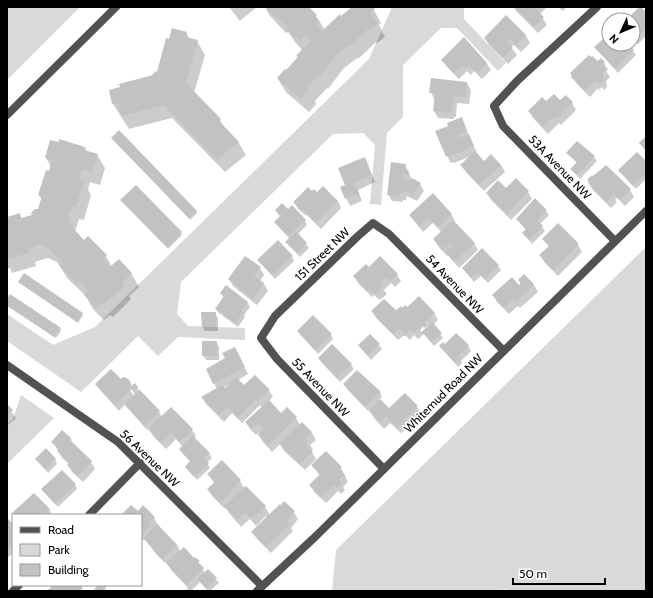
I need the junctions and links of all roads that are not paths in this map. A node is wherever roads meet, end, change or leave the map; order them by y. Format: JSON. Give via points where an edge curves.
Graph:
{"nodes":[{"id":1,"x":116,"y":7,"type":"edge"},
{"id":2,"x":597,"y":7,"type":"edge"},
{"id":3,"x":7,"y":115,"type":"edge"},
{"id":4,"x":646,"y":211,"type":"edge"},
{"id":5,"x":389,"y":234,"type":"joint"},
{"id":6,"x":615,"y":241,"type":"junction"},
{"id":7,"x":275,"y":316,"type":"joint"},
{"id":8,"x":504,"y":350,"type":"junction"},
{"id":9,"x":7,"y":365,"type":"edge"},
{"id":10,"x":140,"y":464,"type":"junction"},
{"id":11,"x":384,"y":469,"type":"junction"},
{"id":12,"x":90,"y":514,"type":"edge"},
{"id":13,"x":259,"y":589,"type":"edge"}],
"edges":[{"from":1,"to":3,"type":"street"},
{"from":2,"to":6,"type":"street","name":"53A Avenue NW","via":[[517,81],[494,106],[503,126]]},
{"from":4,"to":6,"type":"street","name":"Whitemud Road NW"},
{"from":5,"to":7,"type":"street","name":"151 Street NW","via":[[373,223]]},
{"from":5,"to":8,"type":"street","name":"54 Avenue NW"},
{"from":6,"to":8,"type":"street","name":"Whitemud Road NW"},
{"from":7,"to":11,"type":"street","name":"55 Avenue NW","via":[[261,338]]},
{"from":8,"to":11,"type":"street","name":"Whitemud Road NW"},
{"from":9,"to":10,"type":"street","name":"56 Avenue NW","via":[[118,442]]},
{"from":10,"to":12,"type":"street"},
{"from":10,"to":13,"type":"street","name":"56 Avenue NW"},
{"from":11,"to":13,"type":"street","name":"Whitemud Road NW"}]}
